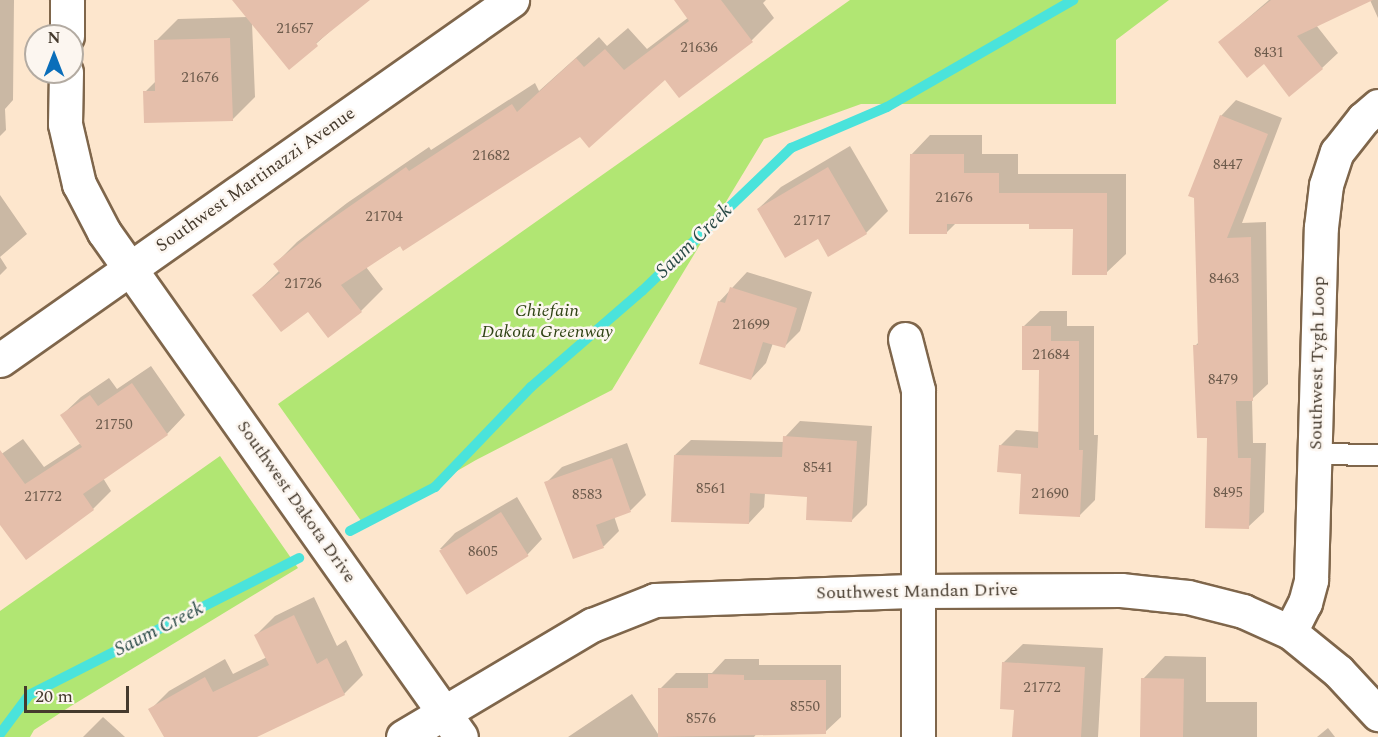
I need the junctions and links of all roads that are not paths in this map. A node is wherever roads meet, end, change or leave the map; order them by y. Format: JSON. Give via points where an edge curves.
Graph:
{"nodes":[{"id":1,"x":68,"y":0,"type":"edge"},
{"id":2,"x":512,"y":0,"type":"edge"},
{"id":3,"x":67,"y":24,"type":"edge"},
{"id":4,"x":66,"y":84,"type":"edge"},
{"id":5,"x":1378,"y":106,"type":"edge"},
{"id":6,"x":130,"y":268,"type":"junction"},
{"id":7,"x":905,"y":339,"type":"dead end"},
{"id":8,"x":0,"y":360,"type":"edge"},
{"id":9,"x":1317,"y":454,"type":"junction"},
{"id":10,"x":1378,"y":455,"type":"edge"},
{"id":11,"x":918,"y":591,"type":"junction"},
{"id":12,"x":1290,"y":632,"type":"junction"},
{"id":13,"x":1378,"y":714,"type":"edge"},
{"id":14,"x":453,"y":725,"type":"edge"},
{"id":15,"x":403,"y":737,"type":"edge"},
{"id":16,"x":918,"y":737,"type":"edge"}],
"edges":[{"from":1,"to":3,"type":"street"},
{"from":2,"to":6,"type":"street","name":"Southwest Martinazzi Avenue"},
{"from":4,"to":6,"type":"street","name":"Southwest Dakota Drive","via":[[64,124],[79,184],[104,232]]},
{"from":5,"to":9,"type":"street","name":"Southwest Tygh Loop","via":[[1337,152],[1326,185],[1321,227]]},
{"from":6,"to":8,"type":"street","name":"Southwest Martinazzi Avenue"},
{"from":6,"to":14,"type":"street","name":"Southwest Dakota Drive"},
{"from":7,"to":11,"type":"street","via":[[918,390]]},
{"from":9,"to":10,"type":"lane"},
{"from":9,"to":12,"type":"street","name":"Southwest Tygh Loop","via":[[1311,580],[1305,603]]},
{"from":11,"to":12,"type":"street","name":"Southwest Mandan Drive","via":[[1120,590],[1188,597],[1243,611]]},
{"from":11,"to":14,"type":"street","name":"Southwest Mandan Drive","via":[[655,600],[592,625]]},
{"from":11,"to":16,"type":"street"},
{"from":12,"to":13,"type":"street","name":"Southwest Mandan Drive","via":[[1338,671]]},
{"from":14,"to":15,"type":"street","name":"Southwest Mandan Drive"}]}
